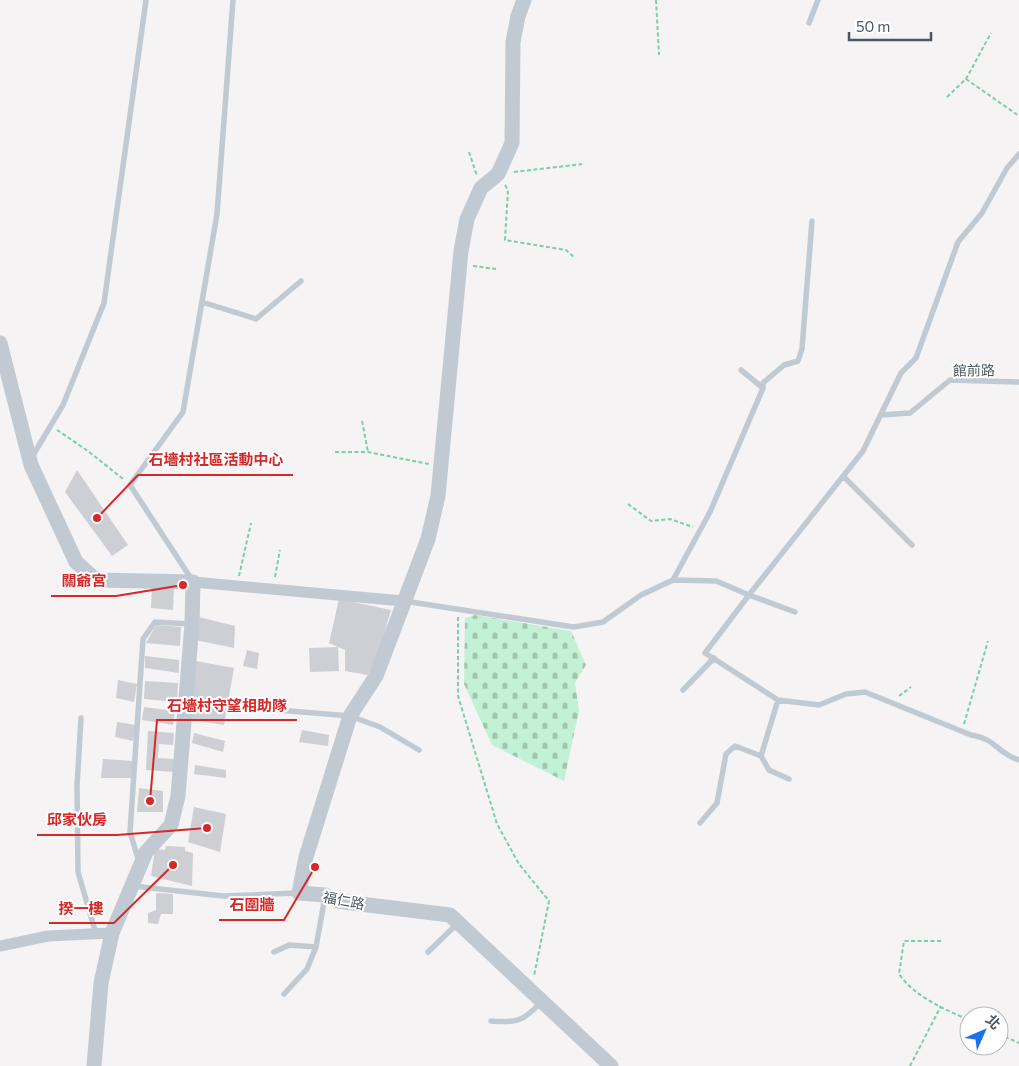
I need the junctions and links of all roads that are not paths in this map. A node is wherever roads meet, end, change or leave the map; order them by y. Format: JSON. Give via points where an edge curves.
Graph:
{"nodes":[{"id":1,"x":146,"y":0,"type":"edge"},
{"id":2,"x":233,"y":0,"type":"edge"},
{"id":3,"x":524,"y":0,"type":"edge"},
{"id":4,"x":818,"y":0,"type":"edge"},
{"id":5,"x":809,"y":23,"type":"dead end"},
{"id":6,"x":1019,"y":154,"type":"edge"},
{"id":7,"x":812,"y":221,"type":"dead end"},
{"id":8,"x":301,"y":281,"type":"dead end"},
{"id":9,"x":202,"y":302,"type":"junction"},
{"id":10,"x":0,"y":343,"type":"edge"},
{"id":11,"x":741,"y":370,"type":"dead end"},
{"id":12,"x":1019,"y":382,"type":"edge"},
{"id":13,"x":763,"y":388,"type":"junction"},
{"id":14,"x":881,"y":415,"type":"junction"},
{"id":15,"x":30,"y":460,"type":"junction"},
{"id":16,"x":843,"y":476,"type":"junction"},
{"id":17,"x":912,"y":545,"type":"dead end"},
{"id":18,"x":673,"y":580,"type":"junction"},
{"id":19,"x":193,"y":582,"type":"junction"},
{"id":20,"x":749,"y":595,"type":"junction"},
{"id":21,"x":403,"y":601,"type":"junction"},
{"id":22,"x":795,"y":612,"type":"dead end"},
{"id":23,"x":192,"y":624,"type":"junction"},
{"id":24,"x":714,"y":658,"type":"junction"},
{"id":25,"x":683,"y":690,"type":"dead end"},
{"id":26,"x":778,"y":700,"type":"junction"},
{"id":27,"x":241,"y":706,"type":"dead end"},
{"id":28,"x":350,"y":716,"type":"junction"},
{"id":29,"x":82,"y":718,"type":"dead end"},
{"id":30,"x":419,"y":750,"type":"dead end"},
{"id":31,"x":761,"y":756,"type":"junction"},
{"id":32,"x":1019,"y":760,"type":"edge"},
{"id":33,"x":789,"y":779,"type":"dead end"},
{"id":34,"x":700,"y":823,"type":"dead end"},
{"id":35,"x":140,"y":866,"type":"junction"},
{"id":36,"x":132,"y":886,"type":"junction"},
{"id":37,"x":299,"y":893,"type":"junction"},
{"id":38,"x":325,"y":896,"type":"junction"},
{"id":39,"x":459,"y":923,"type":"junction"},
{"id":40,"x":112,"y":933,"type":"junction"},
{"id":41,"x":96,"y":934,"type":"junction"},
{"id":42,"x":0,"y":946,"type":"edge"},
{"id":43,"x":316,"y":947,"type":"junction"},
{"id":44,"x":274,"y":952,"type":"dead end"},
{"id":45,"x":428,"y":952,"type":"dead end"},
{"id":46,"x":284,"y":994,"type":"dead end"},
{"id":47,"x":542,"y":1001,"type":"junction"},
{"id":48,"x":491,"y":1021,"type":"dead end"},
{"id":49,"x":603,"y":1060,"type":"edge"},
{"id":50,"x":94,"y":1066,"type":"edge"}],
"edges":[{"from":1,"to":15,"type":"lane","via":[[104,303],[63,405]]},
{"from":2,"to":9,"type":"lane","via":[[217,214]]},
{"from":3,"to":21,"type":"street","via":[[513,42],[512,144],[498,174],[481,188],[467,219],[438,496],[428,539]]},
{"from":4,"to":5,"type":"lane"},
{"from":6,"to":14,"type":"lane","via":[[982,213],[958,242],[916,358],[901,373]]},
{"from":7,"to":13,"type":"lane","via":[[802,350],[798,361],[784,365],[763,383]]},
{"from":8,"to":9,"type":"lane","via":[[256,319]]},
{"from":9,"to":19,"type":"lane","via":[[183,412],[130,485]]},
{"from":10,"to":15,"type":"street"},
{"from":11,"to":13,"type":"lane"},
{"from":12,"to":14,"type":"lane","name":"館前路","via":[[950,380],[910,413]]},
{"from":13,"to":18,"type":"lane","via":[[700,530]]},
{"from":14,"to":16,"type":"lane","via":[[863,451]]},
{"from":15,"to":19,"type":"street","via":[[76,562],[96,580]]},
{"from":16,"to":17,"type":"lane"},
{"from":16,"to":20,"type":"lane"},
{"from":18,"to":20,"type":"lane","via":[[716,581]]},
{"from":18,"to":21,"type":"lane","via":[[641,595],[603,622],[574,627]]},
{"from":19,"to":21,"type":"street"},
{"from":19,"to":23,"type":"street"},
{"from":20,"to":22,"type":"lane"},
{"from":20,"to":24,"type":"lane","via":[[705,653]]},
{"from":21,"to":28,"type":"street","via":[[376,676]]},
{"from":23,"to":35,"type":"street","via":[[178,796],[171,825],[146,852]]},
{"from":23,"to":35,"type":"lane","via":[[155,622],[143,639],[130,832]]},
{"from":24,"to":25,"type":"lane"},
{"from":24,"to":26,"type":"lane"},
{"from":26,"to":31,"type":"lane"},
{"from":26,"to":32,"type":"lane","via":[[819,704],[846,694],[864,692],[971,736],[984,737]]},
{"from":27,"to":28,"type":"lane"},
{"from":28,"to":30,"type":"lane","via":[[380,727]]},
{"from":28,"to":37,"type":"street","via":[[306,857]]},
{"from":29,"to":41,"type":"lane","via":[[77,786],[78,872]]},
{"from":31,"to":33,"type":"lane","via":[[769,770]]},
{"from":31,"to":34,"type":"lane","via":[[735,746],[726,754],[718,803]]},
{"from":35,"to":36,"type":"street"},
{"from":36,"to":37,"type":"lane","via":[[223,896]]},
{"from":36,"to":40,"type":"street"},
{"from":37,"to":38,"type":"street","name":"福仁路"},
{"from":38,"to":39,"type":"street","name":"福仁路","via":[[346,902],[450,915]]},
{"from":38,"to":43,"type":"lane"},
{"from":39,"to":45,"type":"lane"},
{"from":39,"to":47,"type":"street","name":"福仁路"},
{"from":40,"to":41,"type":"street"},
{"from":40,"to":50,"type":"street","via":[[100,983]]},
{"from":41,"to":42,"type":"street","via":[[48,936]]},
{"from":43,"to":44,"type":"lane","via":[[289,946]]},
{"from":43,"to":46,"type":"lane","via":[[307,969]]},
{"from":47,"to":48,"type":"lane","via":[[529,1015],[514,1022]]},
{"from":47,"to":49,"type":"street","name":"福仁路"}]}
